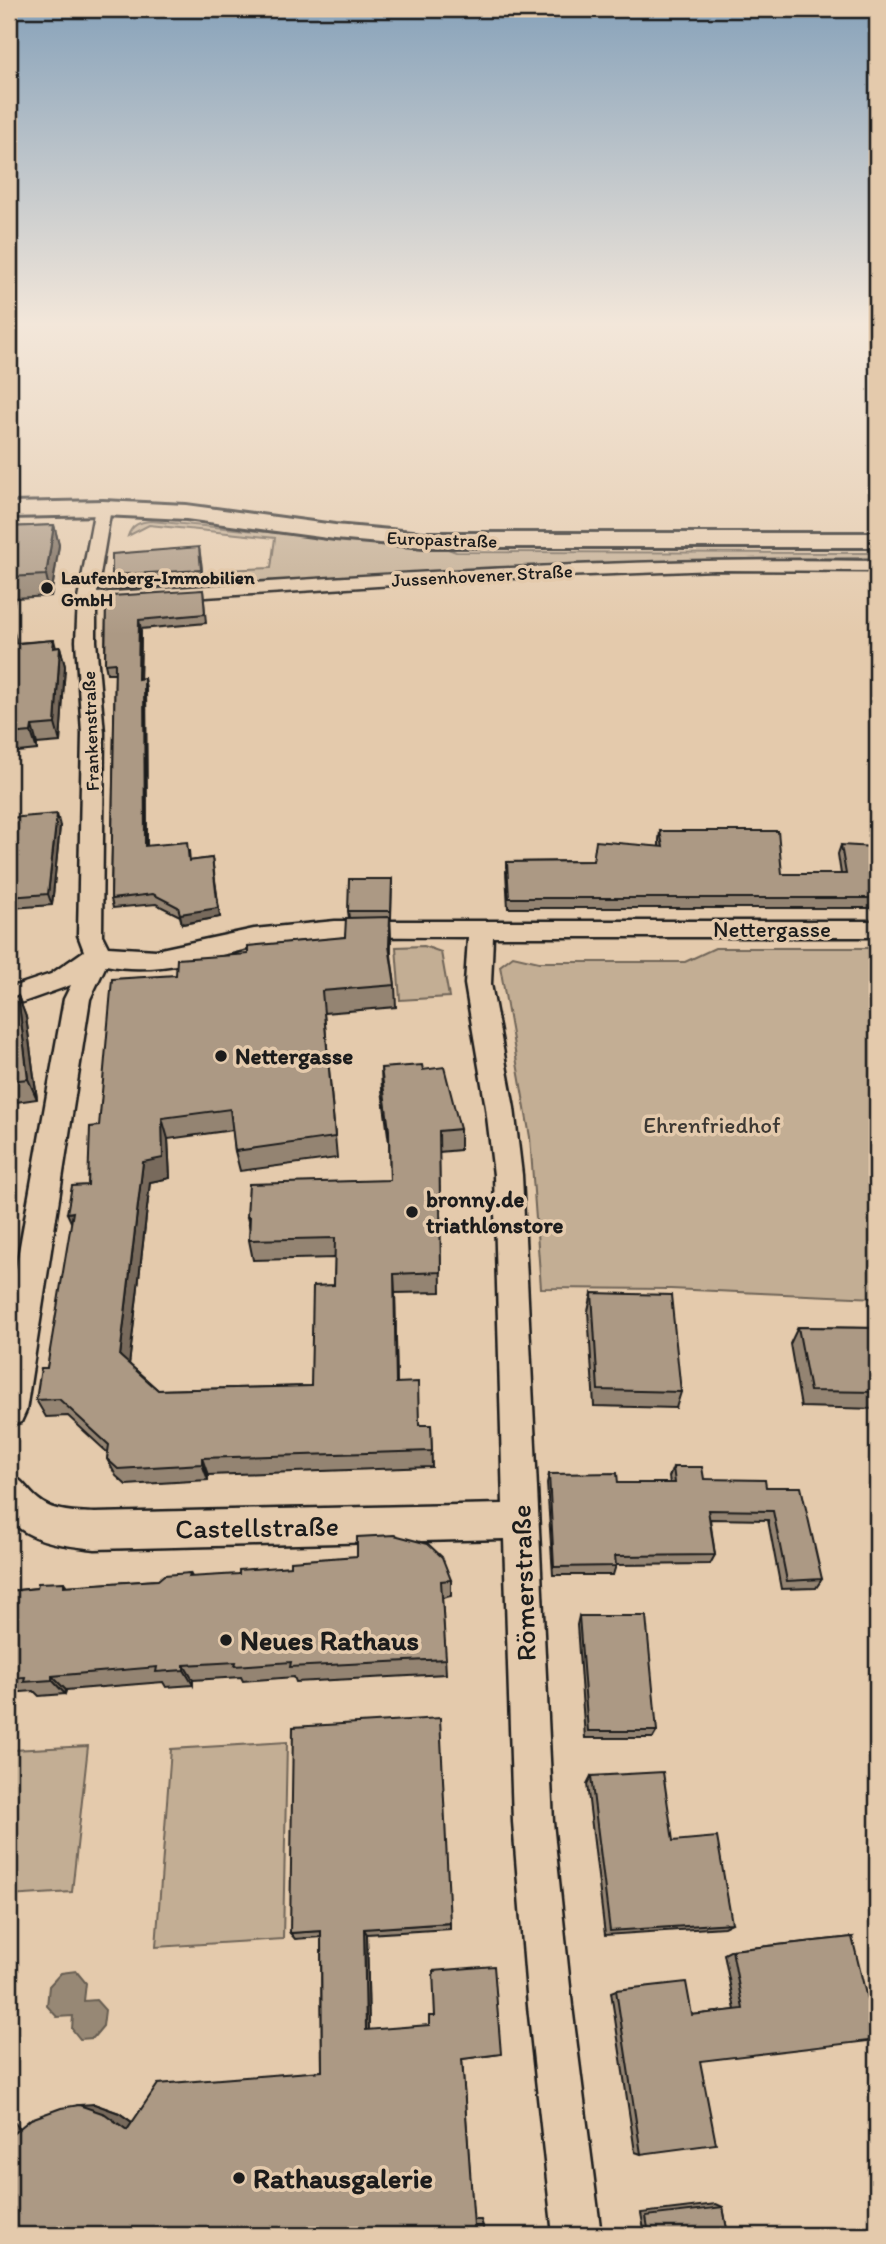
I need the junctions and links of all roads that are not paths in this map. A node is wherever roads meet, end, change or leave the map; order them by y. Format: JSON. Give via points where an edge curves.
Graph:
{"nodes":[{"id":1,"x":103,"y":508,"type":"junction"},
{"id":2,"x":9,"y":510,"type":"edge"},
{"id":3,"x":877,"y":540,"type":"edge"},
{"id":4,"x":877,"y":566,"type":"edge"},
{"id":5,"x":88,"y":599,"type":"junction"},
{"id":6,"x":877,"y":929,"type":"edge"},
{"id":7,"x":481,"y":930,"type":"junction"},
{"id":8,"x":98,"y":954,"type":"junction"},
{"id":9,"x":9,"y":998,"type":"edge"},
{"id":10,"x":9,"y":1411,"type":"edge"},
{"id":11,"x":9,"y":1491,"type":"edge"},
{"id":12,"x":521,"y":1521,"type":"junction"},
{"id":13,"x":578,"y":2235,"type":"edge"}],
"edges":[{"from":1,"to":2,"type":"main road","name":"Europastraße"},
{"from":1,"to":3,"type":"main road","name":"Europastraße","via":[[186,512],[424,540]]},
{"from":1,"to":5,"type":"street","name":"Frankenstraße"},
{"from":4,"to":5,"type":"street","name":"Jussenhovener Straße","via":[[715,565],[486,574]]},
{"from":5,"to":8,"type":"street","name":"Frankenstraße","via":[[86,641],[93,733],[90,935]]},
{"from":6,"to":7,"type":"street","name":"Nettergasse"},
{"from":7,"to":8,"type":"street","name":"Nettergasse","via":[[335,929],[255,938],[158,957],[117,960]]},
{"from":7,"to":12,"type":"street","name":"Römerstraße","via":[[478,984],[508,1175]]},
{"from":8,"to":9,"type":"street","via":[[60,980]]},
{"from":8,"to":10,"type":"street","via":[[77,999]]},
{"from":11,"to":12,"type":"street","name":"Castellstraße","via":[[21,1510],[39,1522],[95,1531]]},
{"from":12,"to":13,"type":"street","name":"Römerstraße","via":[[533,1822]]}]}
